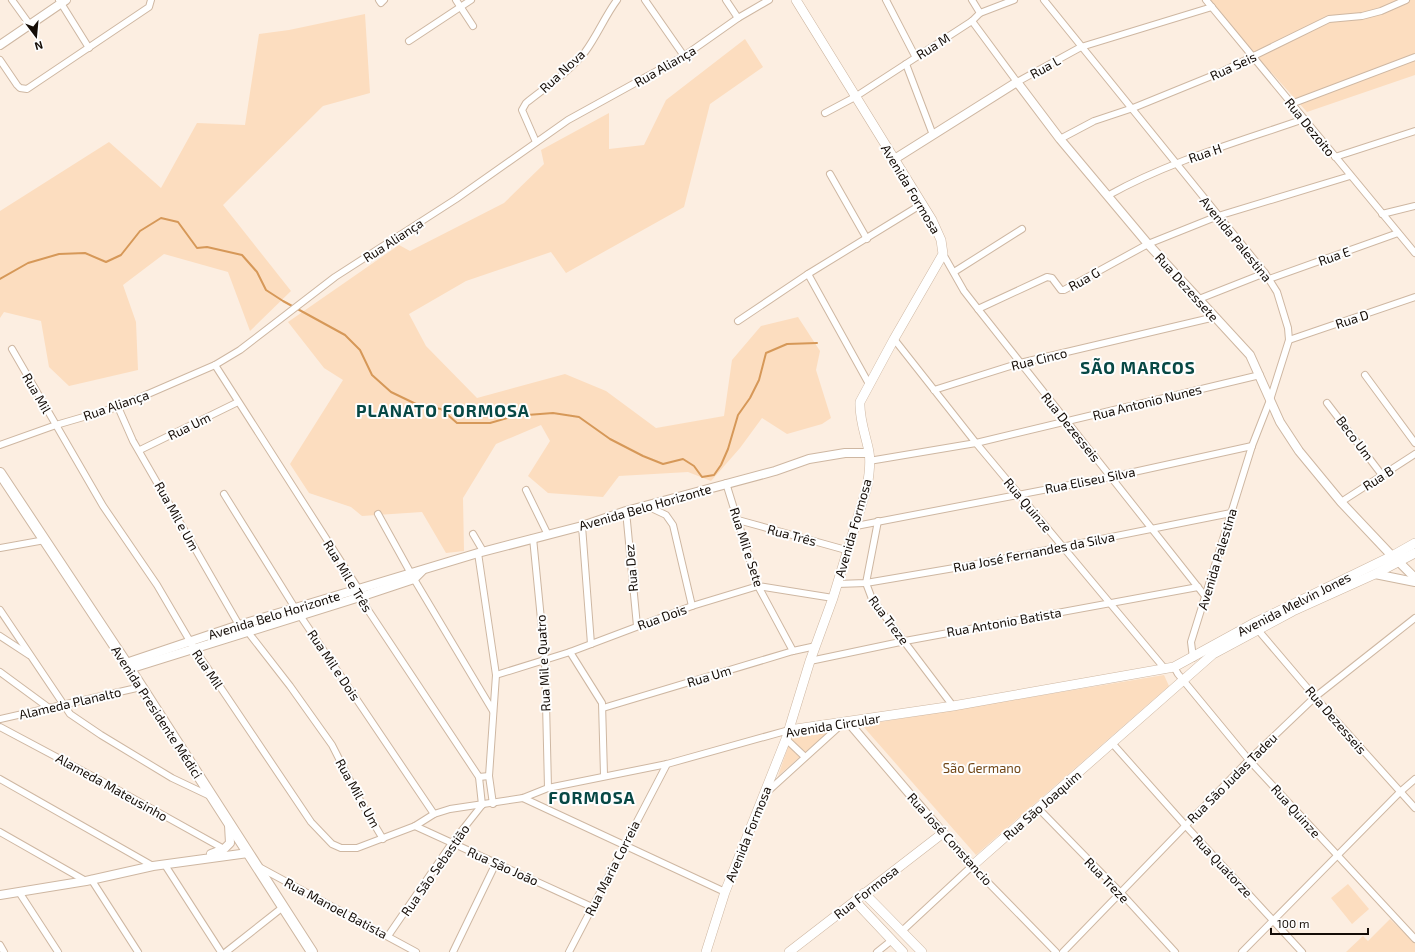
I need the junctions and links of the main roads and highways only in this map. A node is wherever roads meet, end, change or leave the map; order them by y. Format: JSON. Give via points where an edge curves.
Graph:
{"nodes":[{"id":1,"x":796,"y":0,"type":"edge"},
{"id":2,"x":0,"y":473,"type":"edge"},
{"id":3,"x":1415,"y":543,"type":"edge"},
{"id":4,"x":1415,"y":553,"type":"edge"},
{"id":5,"x":1395,"y":559,"type":"junction"},
{"id":6,"x":1169,"y":668,"type":"joint"},
{"id":7,"x":1183,"y":679,"type":"joint"},
{"id":8,"x":787,"y":735,"type":"junction"},
{"id":9,"x":943,"y":832,"type":"joint"},
{"id":10,"x":972,"y":866,"type":"joint"},
{"id":11,"x":864,"y":893,"type":"junction"},
{"id":12,"x":855,"y":901,"type":"junction"},
{"id":13,"x":312,"y":952,"type":"edge"},
{"id":14,"x":706,"y":952,"type":"edge"},
{"id":15,"x":789,"y":952,"type":"edge"},
{"id":16,"x":903,"y":952,"type":"edge"},
{"id":17,"x":922,"y":952,"type":"edge"}],
"edges":[{"from":1,"to":8,"type":"main road","name":"Avenida Formosa","via":[[922,204],[941,240],[943,254],[862,398],[860,408],[869,457],[866,487],[856,526]]},
{"from":2,"to":13,"type":"main road","name":"Avenida Presidente Médici"},
{"from":3,"to":5,"type":"main road","name":"Avenida Melvin Jones"},
{"from":4,"to":5,"type":"main road","name":"Avenida Melvin Jones"},
{"from":5,"to":6,"type":"main road","name":"Avenida Melvin Jones","via":[[1256,622],[1193,658]]},
{"from":5,"to":7,"type":"main road","name":"Avenida Melvin Jones","via":[[1375,574],[1293,611],[1213,654]]},
{"from":6,"to":8,"type":"main road","name":"Avenida Circular"},
{"from":7,"to":10,"type":"main road","name":"Rua São Joaquim"},
{"from":8,"to":14,"type":"main road","name":"Avenida Formosa","via":[[725,892]]},
{"from":9,"to":10,"type":"main road","name":"Rua José Constancio"},
{"from":9,"to":11,"type":"main road","name":"Rua Formosa"},
{"from":11,"to":12,"type":"main road","name":"Rua Formosa"},
{"from":11,"to":17,"type":"main road"},
{"from":12,"to":15,"type":"main road","name":"Rua Formosa"},
{"from":12,"to":16,"type":"main road"}]}
